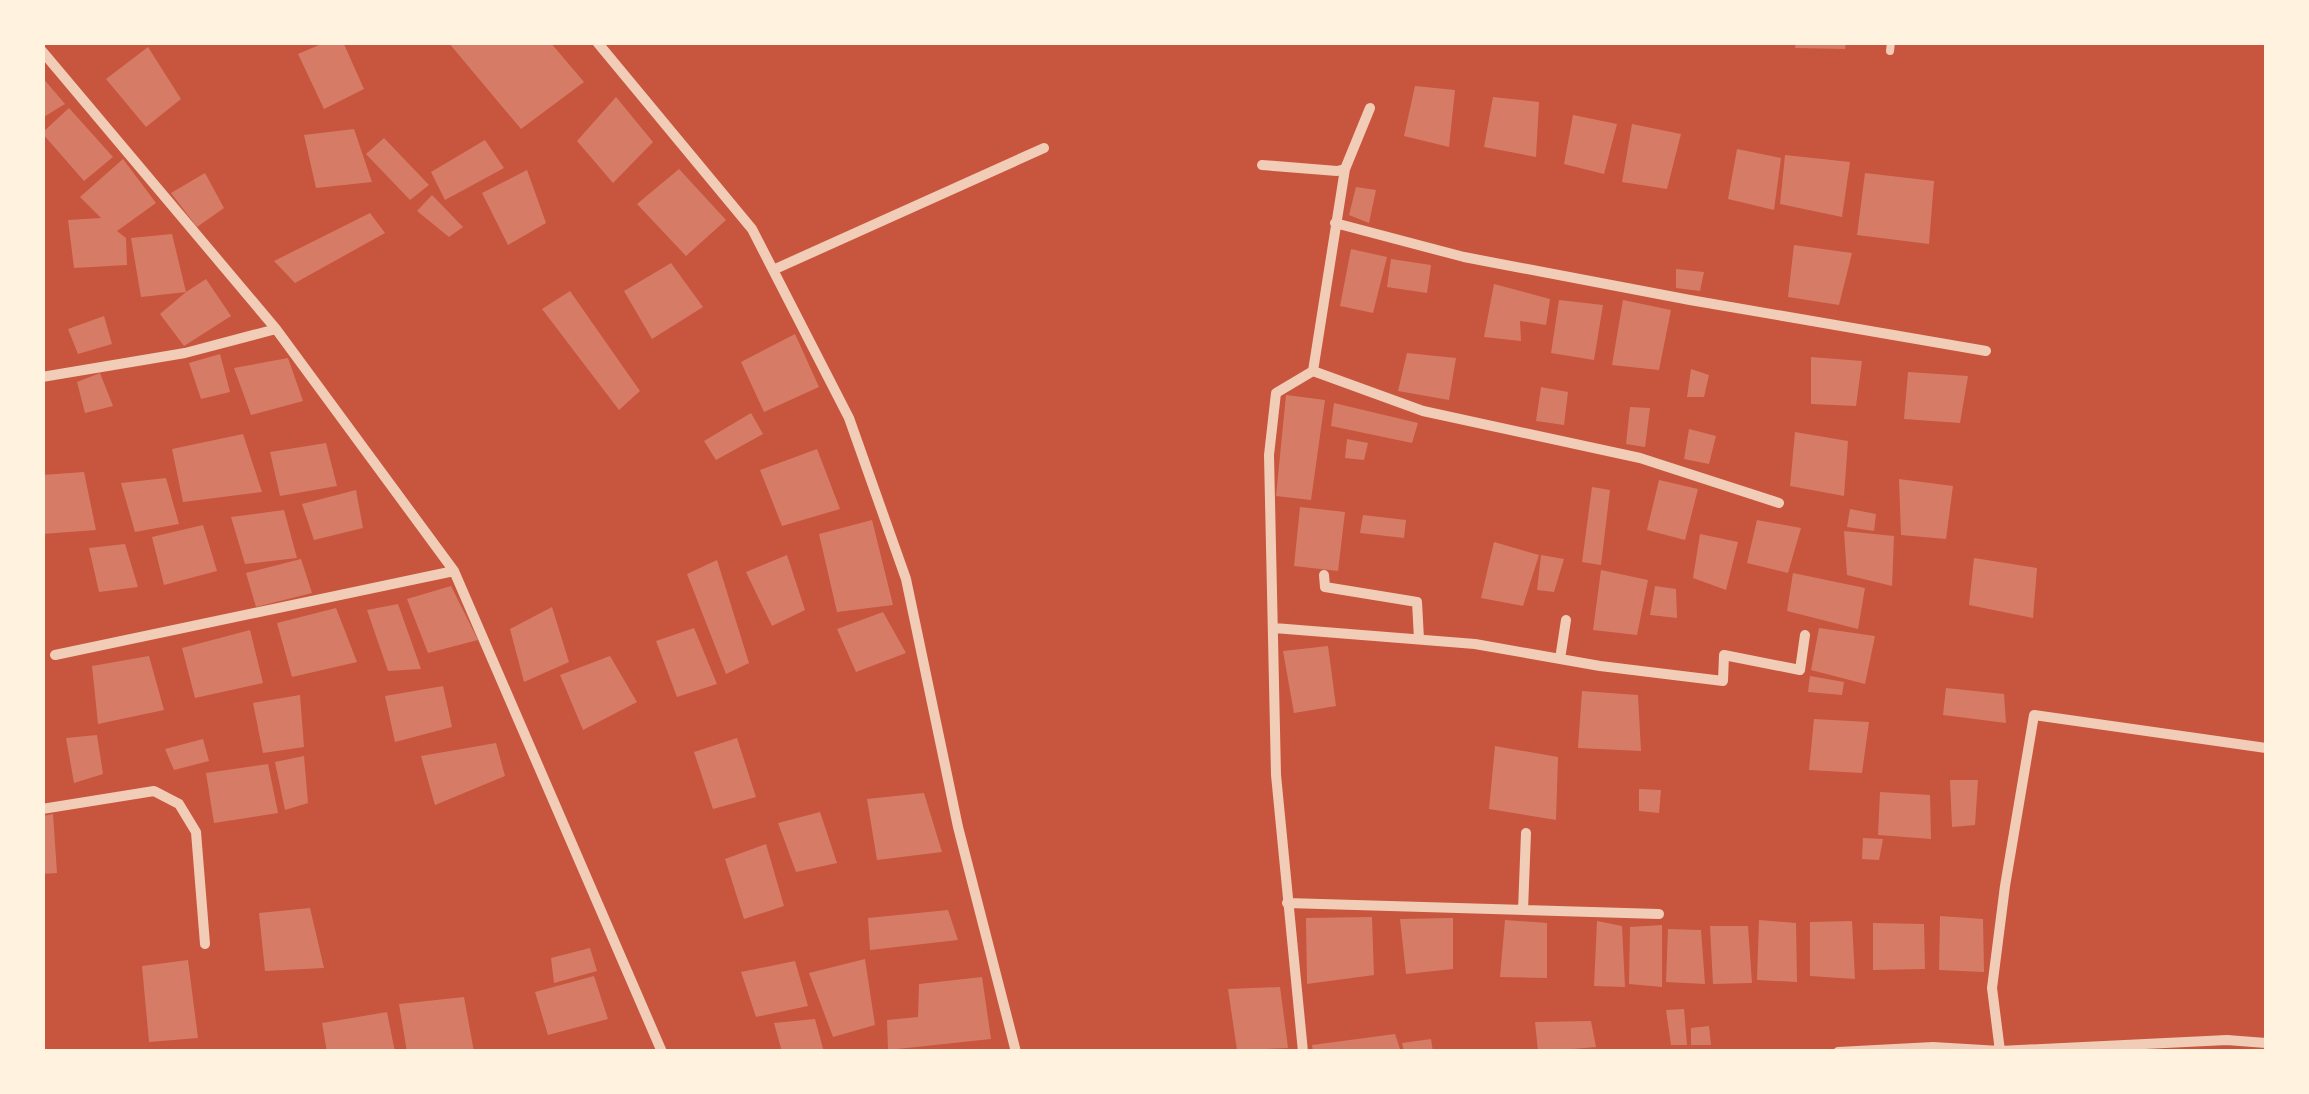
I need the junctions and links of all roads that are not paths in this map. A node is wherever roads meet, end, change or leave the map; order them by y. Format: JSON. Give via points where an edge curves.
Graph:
{"nodes":[{"id":1,"x":596,"y":42,"type":"edge"},
{"id":2,"x":42,"y":50,"type":"edge"},
{"id":3,"x":1370,"y":108,"type":"dead end"},
{"id":4,"x":1044,"y":148,"type":"dead end"},
{"id":5,"x":1262,"y":165,"type":"dead end"},
{"id":6,"x":1345,"y":169,"type":"junction"},
{"id":7,"x":1335,"y":223,"type":"junction"},
{"id":8,"x":773,"y":270,"type":"junction"},
{"id":9,"x":276,"y":328,"type":"junction"},
{"id":10,"x":1986,"y":350,"type":"dead end"},
{"id":11,"x":1313,"y":371,"type":"junction"},
{"id":12,"x":42,"y":377,"type":"edge"},
{"id":13,"x":1779,"y":503,"type":"dead end"},
{"id":14,"x":454,"y":571,"type":"junction"},
{"id":15,"x":1324,"y":575,"type":"dead end"},
{"id":16,"x":1566,"y":620,"type":"dead end"},
{"id":17,"x":1274,"y":628,"type":"junction"},
{"id":18,"x":1805,"y":635,"type":"dead end"},
{"id":19,"x":1419,"y":640,"type":"junction"},
{"id":20,"x":55,"y":655,"type":"dead end"},
{"id":21,"x":1560,"y":659,"type":"junction"},
{"id":22,"x":2266,"y":748,"type":"edge"},
{"id":23,"x":42,"y":808,"type":"edge"},
{"id":24,"x":1526,"y":833,"type":"dead end"},
{"id":25,"x":1288,"y":903,"type":"junction"},
{"id":26,"x":1524,"y":910,"type":"junction"},
{"id":27,"x":1659,"y":914,"type":"dead end"},
{"id":28,"x":206,"y":944,"type":"dead end"},
{"id":29,"x":2266,"y":1043,"type":"edge"},
{"id":30,"x":662,"y":1052,"type":"edge"},
{"id":31,"x":1016,"y":1052,"type":"edge"},
{"id":32,"x":1303,"y":1052,"type":"edge"},
{"id":33,"x":1838,"y":1052,"type":"edge"},
{"id":34,"x":2000,"y":1052,"type":"edge"}],
"edges":[{"from":1,"to":8,"type":"street","via":[[752,229]]},
{"from":2,"to":9,"type":"street"},
{"from":3,"to":6,"type":"street"},
{"from":4,"to":8,"type":"street"},
{"from":5,"to":6,"type":"street"},
{"from":6,"to":7,"type":"street"},
{"from":7,"to":10,"type":"street","via":[[1464,257]]},
{"from":7,"to":11,"type":"street"},
{"from":8,"to":31,"type":"street","via":[[848,418],[906,579],[958,828]]},
{"from":9,"to":12,"type":"street","via":[[185,353]]},
{"from":9,"to":14,"type":"street"},
{"from":11,"to":13,"type":"street","via":[[1423,411],[1640,458]]},
{"from":11,"to":17,"type":"street","via":[[1276,393],[1269,455]]},
{"from":14,"to":20,"type":"street"},
{"from":14,"to":30,"type":"street"},
{"from":15,"to":19,"type":"street","via":[[1325,587],[1418,602]]},
{"from":16,"to":21,"type":"street"},
{"from":17,"to":19,"type":"street"},
{"from":17,"to":25,"type":"street","via":[[1276,775]]},
{"from":18,"to":21,"type":"street","via":[[1800,670],[1724,655],[1723,681]]},
{"from":19,"to":21,"type":"street"},
{"from":22,"to":34,"type":"street","via":[[2034,715],[1992,988]]},
{"from":23,"to":28,"type":"street","via":[[154,791],[179,804],[196,832]]},
{"from":24,"to":26,"type":"street"},
{"from":25,"to":26,"type":"street"},
{"from":25,"to":32,"type":"street"},
{"from":26,"to":27,"type":"street"},
{"from":29,"to":34,"type":"street"},
{"from":33,"to":34,"type":"street"}]}
